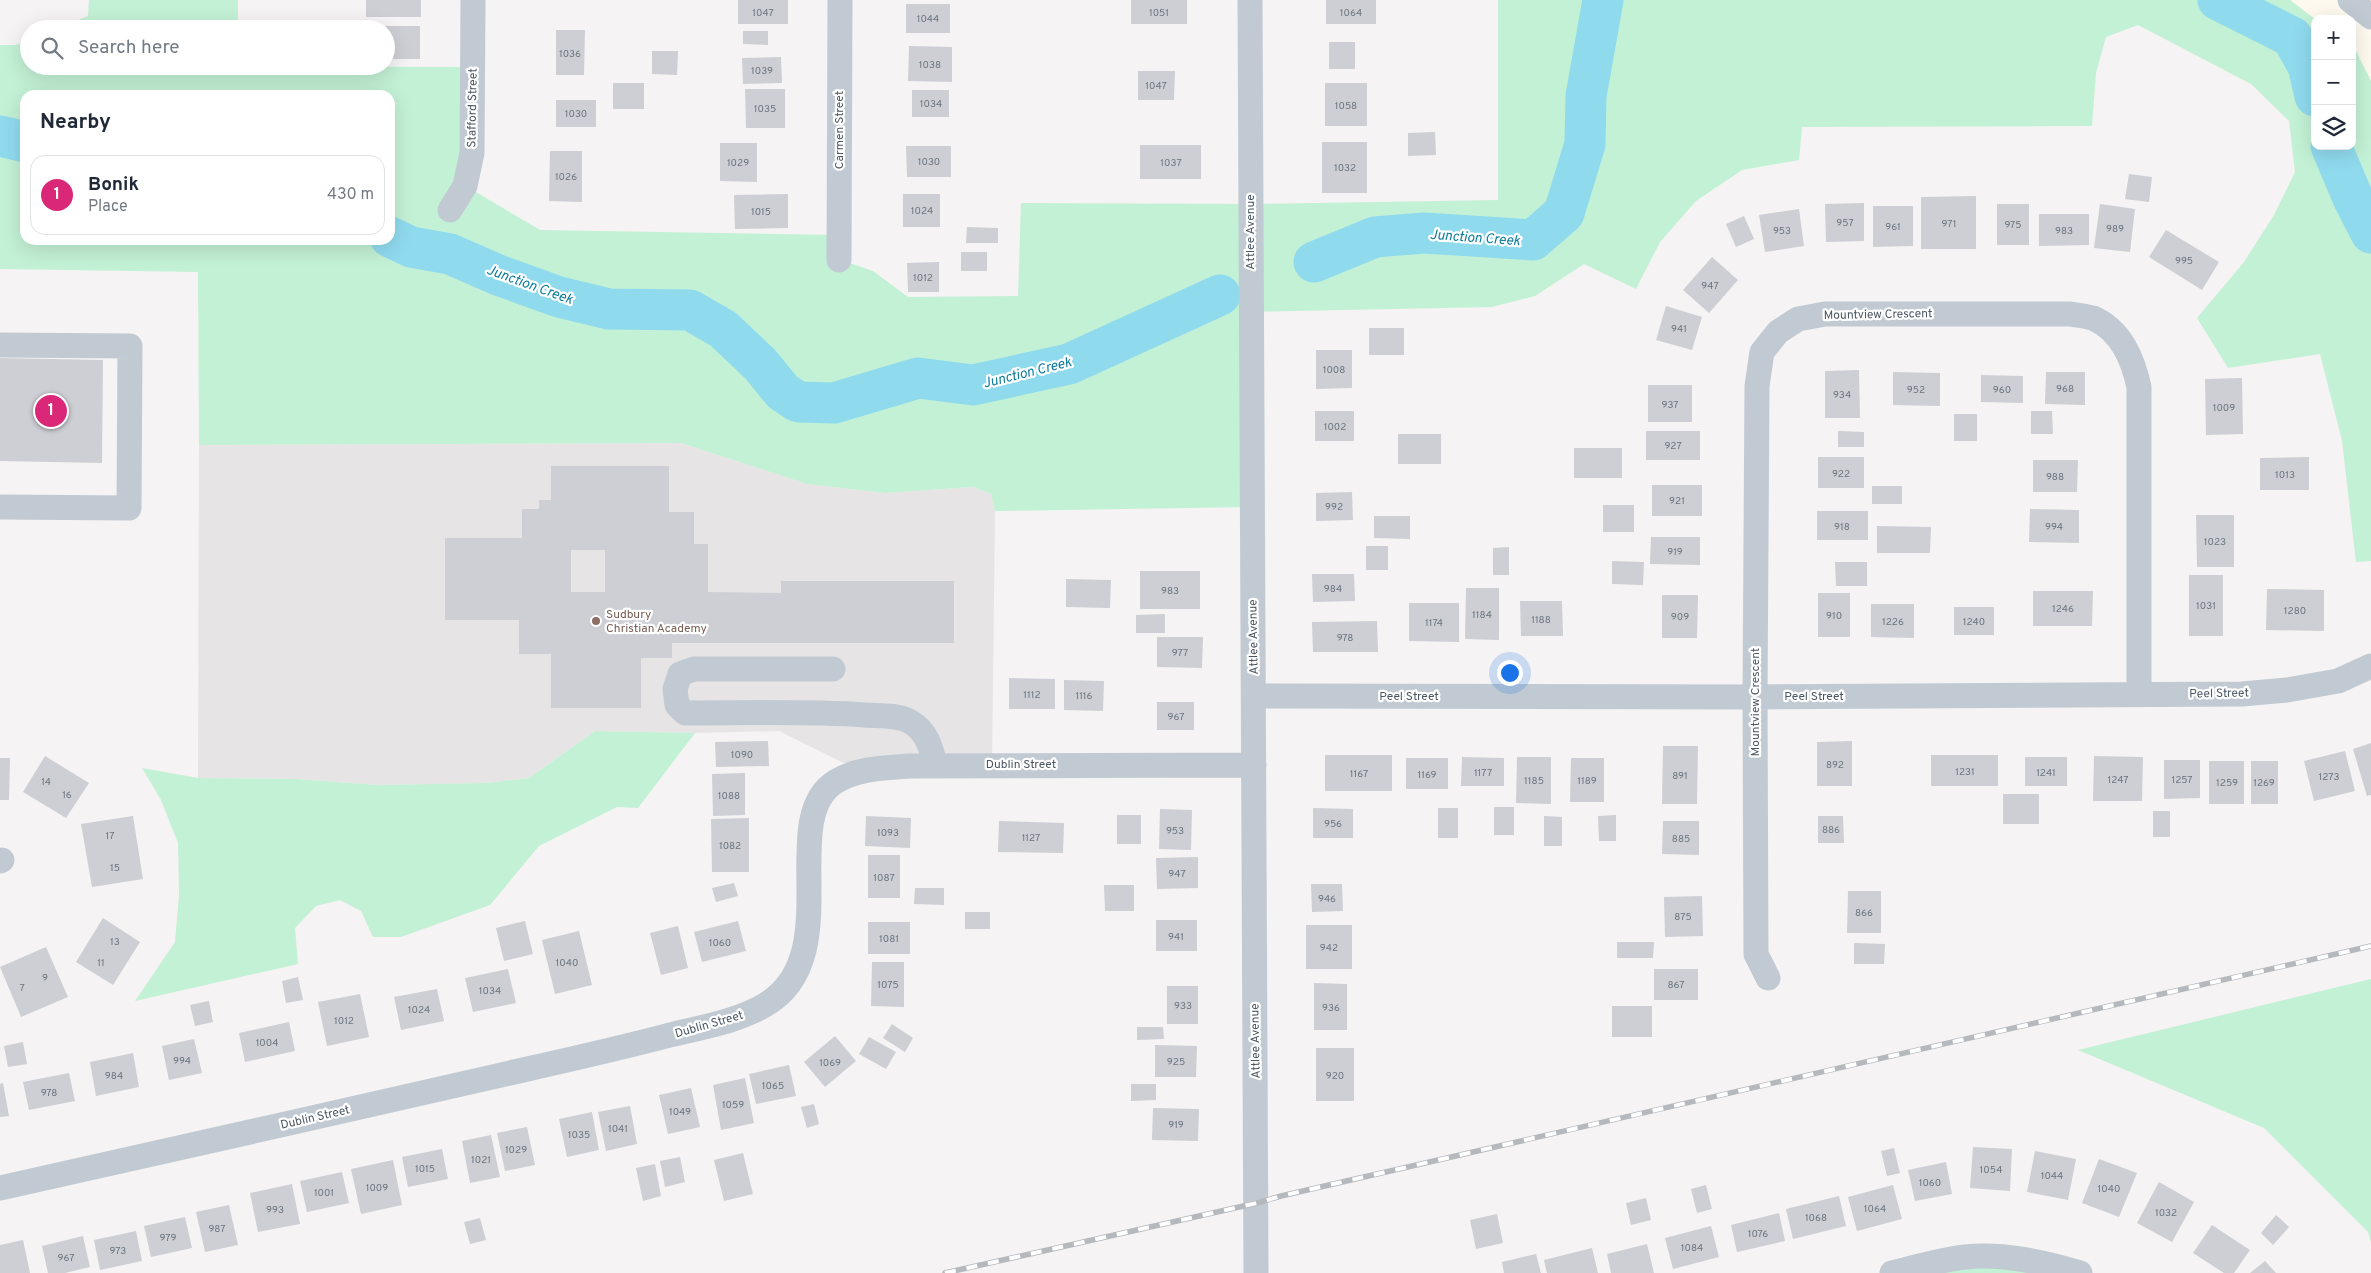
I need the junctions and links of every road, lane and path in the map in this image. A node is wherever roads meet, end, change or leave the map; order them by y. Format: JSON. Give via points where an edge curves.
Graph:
{"nodes":[{"id":1,"x":474,"y":0,"type":"edge"},
{"id":2,"x":840,"y":0,"type":"edge"},
{"id":3,"x":1250,"y":0,"type":"edge"},
{"id":4,"x":2350,"y":0,"type":"edge"},
{"id":5,"x":2371,"y":17,"type":"edge"},
{"id":6,"x":450,"y":210,"type":"dead end"},
{"id":7,"x":839,"y":260,"type":"dead end"},
{"id":8,"x":0,"y":345,"type":"edge"},
{"id":9,"x":0,"y":507,"type":"edge"},
{"id":10,"x":2371,"y":666,"type":"edge"},
{"id":11,"x":833,"y":669,"type":"dead end"},
{"id":12,"x":2138,"y":694,"type":"junction"},
{"id":13,"x":1254,"y":696,"type":"junction"},
{"id":14,"x":1755,"y":697,"type":"junction"},
{"id":15,"x":935,"y":765,"type":"junction"},
{"id":16,"x":1254,"y":765,"type":"junction"},
{"id":17,"x":1768,"y":978,"type":"dead end"},
{"id":18,"x":0,"y":1188,"type":"edge"},
{"id":19,"x":1924,"y":1269,"type":"edge"},
{"id":20,"x":1256,"y":1273,"type":"edge"},
{"id":21,"x":1892,"y":1273,"type":"edge"},
{"id":22,"x":2080,"y":1273,"type":"edge"}],
"edges":[{"from":1,"to":6,"type":"street","name":"Stafford Street","via":[[472,154],[465,186]]},
{"from":2,"to":7,"type":"street","name":"Carmen Street"},
{"from":3,"to":13,"type":"street","name":"Attlee Avenue"},
{"from":4,"to":5,"type":"street"},
{"from":8,"to":9,"type":"street","via":[[130,346],[130,365],[129,508]]},
{"from":10,"to":12,"type":"street","name":"Peel Street","via":[[2338,681],[2287,690],[2242,694]]},
{"from":11,"to":15,"type":"street","via":[[694,669],[680,674],[675,689],[677,705],[685,713],[894,717],[908,721],[929,740]]},
{"from":12,"to":14,"type":"street","name":"Peel Street"},
{"from":12,"to":14,"type":"street","name":"Mountview Crescent","via":[[2138,388],[2134,364],[2125,347],[2093,318],[2070,314],[1825,314],[1798,319],[1778,332],[1762,352],[1756,386]]},
{"from":13,"to":14,"type":"street","name":"Peel Street"},
{"from":13,"to":16,"type":"street","name":"Attlee Avenue"},
{"from":14,"to":17,"type":"street","name":"Mountview Crescent","via":[[1756,954]]},
{"from":15,"to":16,"type":"street","name":"Dublin Street"},
{"from":15,"to":18,"type":"street","name":"Dublin Street","via":[[863,770],[833,783],[824,791],[816,805],[811,826],[805,952],[779,996],[764,1006],[730,1020],[577,1058]]},
{"from":16,"to":20,"type":"street","name":"Attlee Avenue"},
{"from":19,"to":21,"type":"street"},
{"from":19,"to":22,"type":"street","via":[[1967,1257],[2043,1262]]}]}
